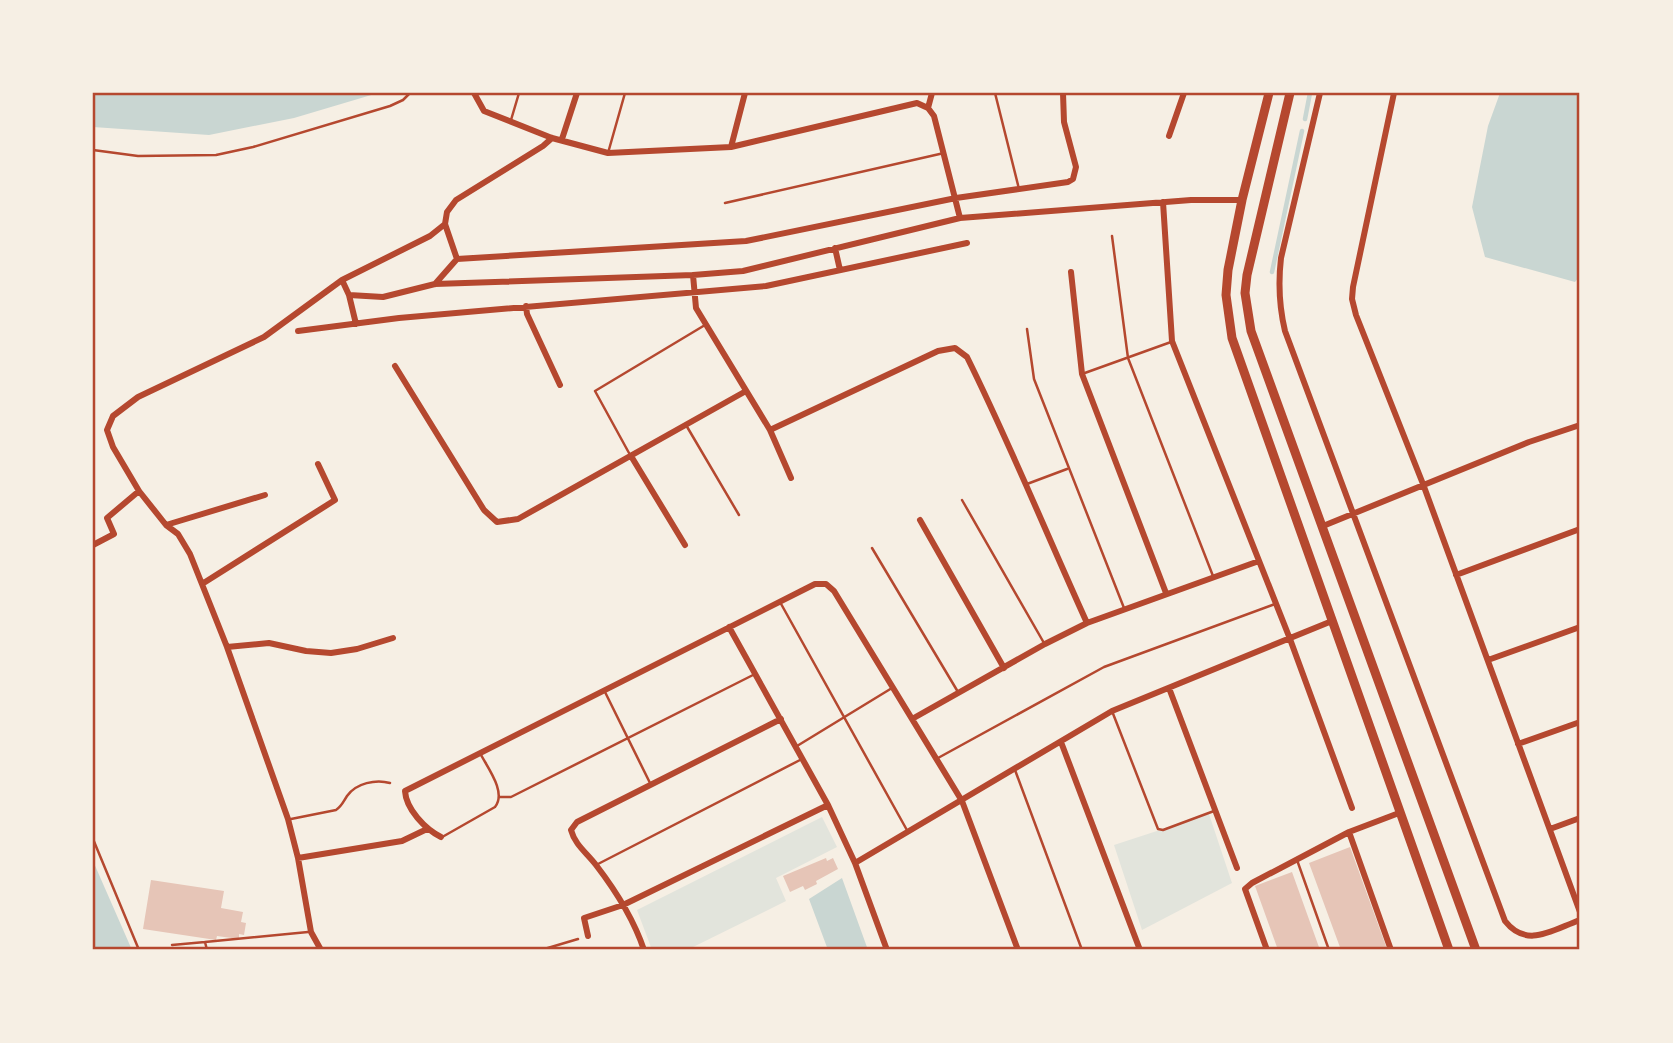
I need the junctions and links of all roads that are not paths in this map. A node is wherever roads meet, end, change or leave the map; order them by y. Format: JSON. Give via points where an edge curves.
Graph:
{"nodes":[{"id":1,"x":474,"y":93,"type":"edge"},
{"id":2,"x":519,"y":93,"type":"edge"},
{"id":3,"x":577,"y":93,"type":"edge"},
{"id":4,"x":625,"y":93,"type":"edge"},
{"id":5,"x":744,"y":93,"type":"edge"},
{"id":6,"x":932,"y":93,"type":"edge"},
{"id":7,"x":995,"y":93,"type":"edge"},
{"id":8,"x":1063,"y":93,"type":"edge"},
{"id":9,"x":1184,"y":93,"type":"edge"},
{"id":10,"x":1269,"y":93,"type":"edge"},
{"id":11,"x":1290,"y":93,"type":"edge"},
{"id":12,"x":1320,"y":93,"type":"edge"},
{"id":13,"x":1394,"y":93,"type":"edge"},
{"id":14,"x":928,"y":108,"type":"junction"},
{"id":15,"x":510,"y":122,"type":"junction"},
{"id":16,"x":1169,"y":136,"type":"dead end"},
{"id":17,"x":552,"y":138,"type":"junction"},
{"id":18,"x":562,"y":139,"type":"junction"},
{"id":19,"x":731,"y":147,"type":"junction"},
{"id":20,"x":608,"y":153,"type":"junction"},
{"id":21,"x":944,"y":153,"type":"junction"},
{"id":22,"x":1018,"y":190,"type":"junction"},
{"id":23,"x":956,"y":198,"type":"junction"},
{"id":24,"x":1242,"y":200,"type":"junction"},
{"id":25,"x":1163,"y":202,"type":"junction"},
{"id":26,"x":725,"y":203,"type":"dead end"},
{"id":27,"x":960,"y":218,"type":"junction"},
{"id":28,"x":445,"y":224,"type":"junction"},
{"id":29,"x":1112,"y":236,"type":"dead end"},
{"id":30,"x":967,"y":243,"type":"dead end"},
{"id":31,"x":835,"y":248,"type":"junction"},
{"id":32,"x":457,"y":259,"type":"junction"},
{"id":33,"x":840,"y":270,"type":"junction"},
{"id":34,"x":1071,"y":272,"type":"dead end"},
{"id":35,"x":693,"y":275,"type":"junction"},
{"id":36,"x":342,"y":281,"type":"junction"},
{"id":37,"x":435,"y":284,"type":"junction"},
{"id":38,"x":695,"y":293,"type":"junction"},
{"id":39,"x":349,"y":295,"type":"junction"},
{"id":40,"x":526,"y":306,"type":"junction"},
{"id":41,"x":356,"y":324,"type":"junction"},
{"id":42,"x":706,"y":325,"type":"junction"},
{"id":43,"x":1027,"y":329,"type":"dead end"},
{"id":44,"x":298,"y":331,"type":"dead end"},
{"id":45,"x":1172,"y":341,"type":"junction"},
{"id":46,"x":1128,"y":358,"type":"junction"},
{"id":47,"x":396,"y":366,"type":"dead end"},
{"id":48,"x":1082,"y":374,"type":"junction"},
{"id":49,"x":560,"y":385,"type":"dead end"},
{"id":50,"x":746,"y":391,"type":"junction"},
{"id":51,"x":686,"y":425,"type":"junction"},
{"id":52,"x":1580,"y":425,"type":"edge"},
{"id":53,"x":770,"y":430,"type":"junction"},
{"id":54,"x":631,"y":456,"type":"junction"},
{"id":55,"x":318,"y":464,"type":"dead end"},
{"id":56,"x":1068,"y":468,"type":"junction"},
{"id":57,"x":791,"y":478,"type":"dead end"},
{"id":58,"x":1423,"y":484,"type":"junction"},
{"id":59,"x":1024,"y":485,"type":"junction"},
{"id":60,"x":139,"y":491,"type":"junction"},
{"id":61,"x":265,"y":495,"type":"dead end"},
{"id":62,"x":962,"y":500,"type":"dead end"},
{"id":63,"x":739,"y":514,"type":"dead end"},
{"id":64,"x":1353,"y":515,"type":"junction"},
{"id":65,"x":920,"y":520,"type":"dead end"},
{"id":66,"x":166,"y":525,"type":"junction"},
{"id":67,"x":1323,"y":526,"type":"junction"},
{"id":68,"x":1580,"y":529,"type":"edge"},
{"id":69,"x":93,"y":545,"type":"edge"},
{"id":70,"x":685,"y":545,"type":"dead end"},
{"id":71,"x":872,"y":548,"type":"dead end"},
{"id":72,"x":1259,"y":561,"type":"junction"},
{"id":73,"x":1456,"y":575,"type":"junction"},
{"id":74,"x":1213,"y":576,"type":"junction"},
{"id":75,"x":202,"y":584,"type":"junction"},
{"id":76,"x":1166,"y":593,"type":"junction"},
{"id":77,"x":780,"y":602,"type":"junction"},
{"id":78,"x":1276,"y":604,"type":"junction"},
{"id":79,"x":1124,"y":608,"type":"junction"},
{"id":80,"x":1332,"y":621,"type":"junction"},
{"id":81,"x":1087,"y":623,"type":"junction"},
{"id":82,"x":729,"y":627,"type":"junction"},
{"id":83,"x":1580,"y":627,"type":"edge"},
{"id":84,"x":393,"y":638,"type":"dead end"},
{"id":85,"x":1290,"y":639,"type":"junction"},
{"id":86,"x":1045,"y":644,"type":"junction"},
{"id":87,"x":226,"y":646,"type":"junction"},
{"id":88,"x":1488,"y":660,"type":"junction"},
{"id":89,"x":1004,"y":668,"type":"junction"},
{"id":90,"x":755,"y":674,"type":"junction"},
{"id":91,"x":893,"y":687,"type":"junction"},
{"id":92,"x":1169,"y":688,"type":"junction"},
{"id":93,"x":604,"y":690,"type":"junction"},
{"id":94,"x":958,"y":693,"type":"junction"},
{"id":95,"x":1112,"y":711,"type":"junction"},
{"id":96,"x":845,"y":717,"type":"junction"},
{"id":97,"x":781,"y":719,"type":"junction"},
{"id":98,"x":912,"y":719,"type":"junction"},
{"id":99,"x":1580,"y":722,"type":"edge"},
{"id":100,"x":627,"y":739,"type":"junction"},
{"id":101,"x":1061,"y":742,"type":"junction"},
{"id":102,"x":1518,"y":744,"type":"junction"},
{"id":103,"x":797,"y":746,"type":"junction"},
{"id":104,"x":480,"y":753,"type":"junction"},
{"id":105,"x":803,"y":759,"type":"junction"},
{"id":106,"x":935,"y":760,"type":"junction"},
{"id":107,"x":1014,"y":770,"type":"junction"},
{"id":108,"x":390,"y":783,"type":"dead end"},
{"id":109,"x":651,"y":785,"type":"junction"},
{"id":110,"x":500,"y":797,"type":"junction"},
{"id":111,"x":962,"y":801,"type":"junction"},
{"id":112,"x":828,"y":805,"type":"junction"},
{"id":113,"x":1352,"y":808,"type":"dead end"},
{"id":114,"x":1215,"y":810,"type":"junction"},
{"id":115,"x":1399,"y":813,"type":"junction"},
{"id":116,"x":1580,"y":818,"type":"edge"},
{"id":117,"x":288,"y":819,"type":"junction"},
{"id":118,"x":427,"y":829,"type":"junction"},
{"id":119,"x":1550,"y":829,"type":"junction"},
{"id":120,"x":908,"y":832,"type":"junction"},
{"id":121,"x":1349,"y":832,"type":"junction"},
{"id":122,"x":441,"y":837,"type":"joint"},
{"id":123,"x":298,"y":858,"type":"junction"},
{"id":124,"x":1297,"y":859,"type":"junction"},
{"id":125,"x":855,"y":863,"type":"junction"},
{"id":126,"x":596,"y":865,"type":"junction"},
{"id":127,"x":1237,"y":868,"type":"dead end"},
{"id":128,"x":623,"y":905,"type":"junction"},
{"id":129,"x":1580,"y":912,"type":"edge"},
{"id":130,"x":1580,"y":920,"type":"edge"},
{"id":131,"x":311,"y":932,"type":"junction"},
{"id":132,"x":588,"y":936,"type":"road end"},
{"id":133,"x":205,"y":942,"type":"junction"},
{"id":134,"x":172,"y":945,"type":"dead end"},
{"id":135,"x":207,"y":950,"type":"edge"},
{"id":136,"x":321,"y":950,"type":"edge"},
{"id":137,"x":644,"y":950,"type":"edge"},
{"id":138,"x":887,"y":950,"type":"edge"},
{"id":139,"x":1018,"y":950,"type":"edge"},
{"id":140,"x":1082,"y":950,"type":"edge"},
{"id":141,"x":1140,"y":950,"type":"edge"},
{"id":142,"x":1267,"y":950,"type":"edge"},
{"id":143,"x":1329,"y":950,"type":"edge"},
{"id":144,"x":1391,"y":950,"type":"edge"},
{"id":145,"x":1449,"y":950,"type":"edge"},
{"id":146,"x":1476,"y":950,"type":"edge"}],
"edges":[{"from":1,"to":15,"type":"street","via":[[484,111]]},
{"from":2,"to":15,"type":"lane"},
{"from":3,"to":18,"type":"street"},
{"from":4,"to":20,"type":"lane"},
{"from":5,"to":19,"type":"street"},
{"from":6,"to":14,"type":"street"},
{"from":7,"to":22,"type":"lane"},
{"from":8,"to":22,"type":"street","via":[[1064,122],[1076,167],[1073,179]]},
{"from":9,"to":16,"type":"street"},
{"from":10,"to":24,"type":"main road"},
{"from":11,"to":67,"type":"main road","via":[[1245,293],[1251,331]]},
{"from":12,"to":64,"type":"street","via":[[1281,258],[1279,307]]},
{"from":13,"to":58,"type":"street","via":[[1352,299]]},
{"from":14,"to":19,"type":"street","via":[[917,103]]},
{"from":14,"to":21,"type":"street"},
{"from":15,"to":17,"type":"street"},
{"from":17,"to":18,"type":"street"},
{"from":17,"to":28,"type":"street","via":[[456,200]]},
{"from":18,"to":20,"type":"street"},
{"from":19,"to":20,"type":"street"},
{"from":21,"to":23,"type":"street"},
{"from":21,"to":26,"type":"lane"},
{"from":22,"to":23,"type":"street"},
{"from":23,"to":27,"type":"street"},
{"from":23,"to":32,"type":"street","via":[[746,241]]},
{"from":24,"to":25,"type":"street"},
{"from":24,"to":80,"type":"main road","via":[[1228,270],[1230,326]]},
{"from":25,"to":27,"type":"street"},
{"from":25,"to":45,"type":"street"},
{"from":27,"to":31,"type":"street"},
{"from":28,"to":32,"type":"street"},
{"from":28,"to":36,"type":"street"},
{"from":29,"to":46,"type":"lane"},
{"from":30,"to":33,"type":"street"},
{"from":31,"to":33,"type":"street"},
{"from":31,"to":35,"type":"street","via":[[743,271]]},
{"from":32,"to":37,"type":"street"},
{"from":33,"to":38,"type":"street","via":[[766,286]]},
{"from":34,"to":48,"type":"street"},
{"from":35,"to":37,"type":"street"},
{"from":35,"to":38,"type":"street"},
{"from":36,"to":39,"type":"street"},
{"from":36,"to":60,"type":"street","via":[[264,337],[138,397],[113,416],[108,436]]},
{"from":37,"to":39,"type":"street","via":[[383,297]]},
{"from":38,"to":40,"type":"street"},
{"from":38,"to":42,"type":"street","via":[[696,308]]},
{"from":39,"to":41,"type":"street"},
{"from":40,"to":41,"type":"street"},
{"from":40,"to":49,"type":"street"},
{"from":41,"to":44,"type":"street"},
{"from":42,"to":50,"type":"street"},
{"from":42,"to":54,"type":"lane","via":[[595,391]]},
{"from":43,"to":56,"type":"lane","via":[[1034,379]]},
{"from":45,"to":46,"type":"lane"},
{"from":45,"to":72,"type":"street"},
{"from":46,"to":48,"type":"lane"},
{"from":46,"to":74,"type":"lane"},
{"from":47,"to":54,"type":"street","via":[[484,510],[497,522],[518,519]]},
{"from":48,"to":76,"type":"street"},
{"from":50,"to":51,"type":"street"},
{"from":50,"to":53,"type":"street"},
{"from":51,"to":54,"type":"street"},
{"from":51,"to":63,"type":"lane"},
{"from":52,"to":58,"type":"street"},
{"from":53,"to":57,"type":"street"},
{"from":53,"to":59,"type":"street","via":[[921,357],[955,348],[967,357]]},
{"from":54,"to":70,"type":"street"},
{"from":55,"to":75,"type":"street","via":[[335,500]]},
{"from":56,"to":59,"type":"lane"},
{"from":56,"to":79,"type":"lane"},
{"from":58,"to":64,"type":"street"},
{"from":58,"to":73,"type":"street"},
{"from":59,"to":81,"type":"street"},
{"from":60,"to":66,"type":"street"},
{"from":60,"to":69,"type":"street","via":[[107,518],[114,534]]},
{"from":61,"to":66,"type":"street"},
{"from":62,"to":86,"type":"lane"},
{"from":64,"to":67,"type":"street"},
{"from":64,"to":130,"type":"street","via":[[1505,921],[1520,936],[1532,937]]},
{"from":65,"to":89,"type":"street"},
{"from":66,"to":75,"type":"street","via":[[185,543]]},
{"from":67,"to":146,"type":"main road"},
{"from":68,"to":73,"type":"street"},
{"from":71,"to":94,"type":"lane"},
{"from":72,"to":74,"type":"street"},
{"from":72,"to":78,"type":"street"},
{"from":73,"to":88,"type":"street"},
{"from":74,"to":76,"type":"street"},
{"from":75,"to":87,"type":"street"},
{"from":76,"to":79,"type":"street"},
{"from":77,"to":82,"type":"street"},
{"from":77,"to":91,"type":"street","via":[[816,584],[826,584]]},
{"from":77,"to":96,"type":"lane"},
{"from":78,"to":85,"type":"street"},
{"from":78,"to":106,"type":"lane","via":[[1104,667]]},
{"from":79,"to":81,"type":"street"},
{"from":80,"to":85,"type":"street"},
{"from":80,"to":115,"type":"main road"},
{"from":81,"to":86,"type":"street"},
{"from":82,"to":90,"type":"street"},
{"from":82,"to":93,"type":"street"},
{"from":83,"to":88,"type":"street"},
{"from":84,"to":87,"type":"street","via":[[331,653],[269,643]]},
{"from":85,"to":92,"type":"street"},
{"from":85,"to":113,"type":"street"},
{"from":86,"to":89,"type":"street"},
{"from":87,"to":117,"type":"street"},
{"from":88,"to":102,"type":"street"},
{"from":89,"to":94,"type":"street"},
{"from":90,"to":97,"type":"street"},
{"from":90,"to":100,"type":"lane"},
{"from":91,"to":96,"type":"lane"},
{"from":91,"to":98,"type":"street"},
{"from":92,"to":95,"type":"street"},
{"from":92,"to":114,"type":"street"},
{"from":93,"to":100,"type":"lane"},
{"from":93,"to":104,"type":"street"},
{"from":94,"to":98,"type":"street"},
{"from":95,"to":101,"type":"street"},
{"from":95,"to":114,"type":"lane","via":[[1158,829]]},
{"from":96,"to":103,"type":"lane"},
{"from":96,"to":120,"type":"lane"},
{"from":97,"to":103,"type":"street"},
{"from":97,"to":109,"type":"street"},
{"from":98,"to":106,"type":"street"},
{"from":99,"to":102,"type":"street"},
{"from":100,"to":109,"type":"lane"},
{"from":100,"to":110,"type":"lane","via":[[511,797]]},
{"from":101,"to":107,"type":"street"},
{"from":101,"to":141,"type":"street"},
{"from":102,"to":119,"type":"street"},
{"from":103,"to":105,"type":"street"},
{"from":104,"to":110,"type":"lane"},
{"from":104,"to":118,"type":"street","via":[[405,791],[406,801]]},
{"from":105,"to":112,"type":"street"},
{"from":105,"to":126,"type":"lane"},
{"from":106,"to":111,"type":"street"},
{"from":107,"to":111,"type":"street"},
{"from":107,"to":140,"type":"lane"},
{"from":108,"to":117,"type":"lane","via":[[358,787],[336,810]]},
{"from":109,"to":126,"type":"street","via":[[577,822],[571,830],[573,840]]},
{"from":110,"to":122,"type":"lane","via":[[495,807]]},
{"from":111,"to":120,"type":"street"},
{"from":111,"to":139,"type":"street"},
{"from":112,"to":125,"type":"street"},
{"from":112,"to":128,"type":"street"},
{"from":114,"to":127,"type":"street"},
{"from":115,"to":121,"type":"street"},
{"from":115,"to":145,"type":"main road"},
{"from":116,"to":119,"type":"street"},
{"from":117,"to":123,"type":"street"},
{"from":118,"to":122,"type":"street"},
{"from":118,"to":123,"type":"street","via":[[402,841]]},
{"from":119,"to":129,"type":"street"},
{"from":120,"to":125,"type":"street"},
{"from":121,"to":124,"type":"street"},
{"from":121,"to":144,"type":"street"},
{"from":123,"to":131,"type":"street"},
{"from":124,"to":142,"type":"street","via":[[1245,889]]},
{"from":124,"to":143,"type":"lane"},
{"from":125,"to":138,"type":"street"},
{"from":126,"to":128,"type":"street"},
{"from":128,"to":132,"type":"street","via":[[584,918]]},
{"from":128,"to":137,"type":"street"},
{"from":131,"to":133,"type":"lane"},
{"from":131,"to":136,"type":"street"},
{"from":133,"to":134,"type":"lane"},
{"from":133,"to":135,"type":"lane"}]}
